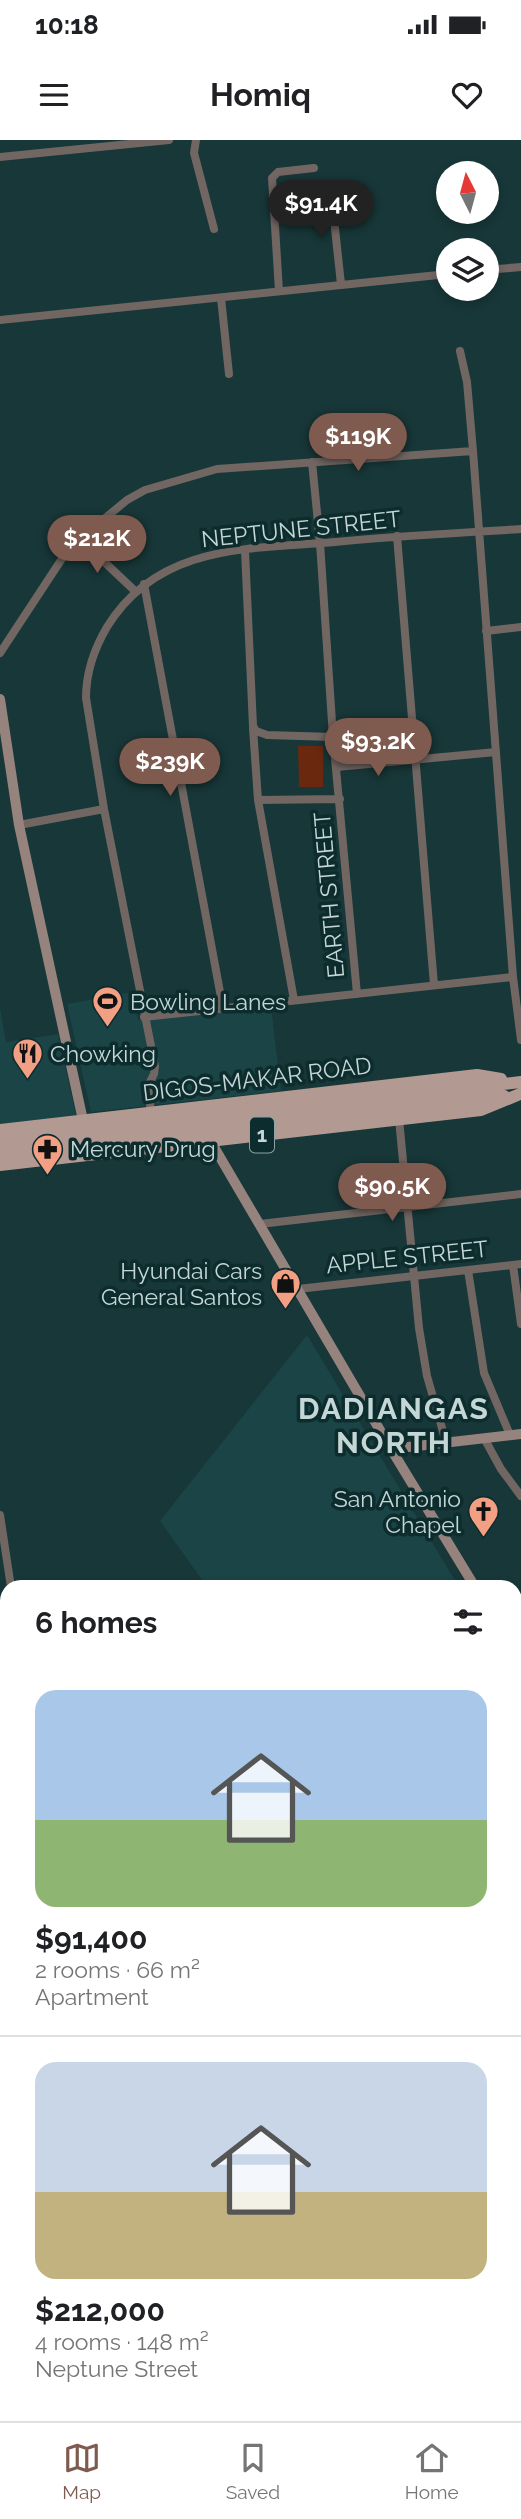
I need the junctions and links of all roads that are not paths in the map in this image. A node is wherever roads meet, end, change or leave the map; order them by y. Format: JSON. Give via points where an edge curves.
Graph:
{"nodes":[{"id":1,"x":169,"y":140,"type":"edge"},
{"id":2,"x":196,"y":140,"type":"edge"},
{"id":3,"x":0,"y":156,"type":"edge"},
{"id":4,"x":314,"y":168,"type":"dead end"},
{"id":5,"x":331,"y":192,"type":"dead end"},
{"id":6,"x":214,"y":229,"type":"dead end"},
{"id":7,"x":521,"y":267,"type":"edge"},
{"id":8,"x":499,"y":269,"type":"edge"},
{"id":9,"x":436,"y":275,"type":"edge"},
{"id":10,"x":341,"y":284,"type":"junction"},
{"id":11,"x":279,"y":291,"type":"junction"},
{"id":12,"x":221,"y":298,"type":"junction"},
{"id":13,"x":0,"y":320,"type":"edge"},
{"id":14,"x":460,"y":351,"type":"dead end"},
{"id":15,"x":229,"y":374,"type":"dead end"},
{"id":16,"x":473,"y":451,"type":"junction"},
{"id":17,"x":312,"y":462,"type":"junction"},
{"id":18,"x":521,"y":529,"type":"edge"},
{"id":19,"x":478,"y":532,"type":"junction"},
{"id":20,"x":397,"y":537,"type":"junction"},
{"id":21,"x":79,"y":538,"type":"junction"},
{"id":22,"x":320,"y":543,"type":"junction"},
{"id":23,"x":245,"y":551,"type":"junction"},
{"id":24,"x":144,"y":584,"type":"junction"},
{"id":25,"x":135,"y":591,"type":"junction"},
{"id":26,"x":521,"y":627,"type":"edge"},
{"id":27,"x":486,"y":631,"type":"junction"},
{"id":28,"x":0,"y":653,"type":"edge"},
{"id":29,"x":0,"y":699,"type":"edge"},
{"id":30,"x":253,"y":726,"type":"junction"},
{"id":31,"x":332,"y":737,"type":"junction"},
{"id":32,"x":496,"y":752,"type":"junction"},
{"id":33,"x":415,"y":760,"type":"junction"},
{"id":34,"x":337,"y":767,"type":"junction"},
{"id":35,"x":340,"y":799,"type":"junction"},
{"id":36,"x":258,"y":800,"type":"junction"},
{"id":37,"x":104,"y":809,"type":"junction"},
{"id":38,"x":19,"y":825,"type":"junction"},
{"id":39,"x":513,"y":977,"type":"junction"},
{"id":40,"x":435,"y":985,"type":"junction"},
{"id":41,"x":356,"y":994,"type":"junction"},
{"id":42,"x":294,"y":1000,"type":"junction"},
{"id":43,"x":223,"y":1008,"type":"junction"},
{"id":44,"x":144,"y":1017,"type":"junction"},
{"id":45,"x":521,"y":1040,"type":"edge"},
{"id":46,"x":520,"y":1088,"type":"edge"},
{"id":47,"x":193,"y":1108,"type":"junction"},
{"id":48,"x":151,"y":1113,"type":"junction"},
{"id":49,"x":399,"y":1119,"type":"junction"},
{"id":50,"x":83,"y":1121,"type":"junction"},
{"id":51,"x":0,"y":1130,"type":"edge"},
{"id":52,"x":211,"y":1141,"type":"junction"},
{"id":53,"x":0,"y":1142,"type":"edge"},
{"id":54,"x":0,"y":1154,"type":"edge"},
{"id":55,"x":90,"y":1155,"type":"junction"},
{"id":56,"x":0,"y":1165,"type":"edge"},
{"id":57,"x":521,"y":1194,"type":"edge"},
{"id":58,"x":408,"y":1206,"type":"junction"},
{"id":59,"x":260,"y":1224,"type":"junction"},
{"id":60,"x":517,"y":1265,"type":"edge"},
{"id":61,"x":468,"y":1270,"type":"junction"},
{"id":62,"x":415,"y":1276,"type":"junction"},
{"id":63,"x":298,"y":1289,"type":"junction"},
{"id":64,"x":521,"y":1324,"type":"edge"},
{"id":65,"x":515,"y":1435,"type":"edge"},
{"id":66,"x":484,"y":1438,"type":"junction"},
{"id":67,"x":446,"y":1443,"type":"junction"},
{"id":68,"x":391,"y":1450,"type":"junction"},
{"id":69,"x":521,"y":1496,"type":"edge"},
{"id":70,"x":0,"y":1515,"type":"edge"},
{"id":71,"x":10,"y":1580,"type":"edge"},
{"id":72,"x":471,"y":1580,"type":"edge"}],
"edges":[{"from":1,"to":3,"type":"street"},
{"from":2,"to":6,"type":"street","via":[[194,153]]},
{"from":4,"to":11,"type":"street","via":[[278,172],[272,178]]},
{"from":5,"to":10,"type":"street"},
{"from":7,"to":8,"type":"street"},
{"from":9,"to":10,"type":"street"},
{"from":10,"to":11,"type":"street"},
{"from":11,"to":12,"type":"street"},
{"from":12,"to":13,"type":"street"},
{"from":12,"to":15,"type":"street"},
{"from":14,"to":16,"type":"street"},
{"from":16,"to":17,"type":"street"},
{"from":16,"to":19,"type":"street"},
{"from":17,"to":21,"type":"street","via":[[217,469],[180,478],[127,500]]},
{"from":17,"to":22,"type":"street","name":"EARTH STREET"},
{"from":18,"to":19,"type":"street","name":"NEPTUNE STREET"},
{"from":19,"to":20,"type":"street","name":"NEPTUNE STREET"},
{"from":19,"to":27,"type":"street"},
{"from":20,"to":22,"type":"street","name":"NEPTUNE STREET"},
{"from":20,"to":33,"type":"street"},
{"from":21,"to":25,"type":"street"},
{"from":21,"to":28,"type":"street"},
{"from":22,"to":23,"type":"street","name":"NEPTUNE STREET"},
{"from":22,"to":31,"type":"street","name":"EARTH STREET"},
{"from":23,"to":24,"type":"street","name":"NEPTUNE STREET","via":[[184,562]]},
{"from":23,"to":30,"type":"street"},
{"from":24,"to":25,"type":"street","name":"NEPTUNE STREET"},
{"from":24,"to":43,"type":"street"},
{"from":25,"to":37,"type":"street","name":"NEPTUNE STREET","via":[[101,637],[86,685]]},
{"from":26,"to":27,"type":"street"},
{"from":27,"to":32,"type":"street"},
{"from":29,"to":38,"type":"main road"},
{"from":30,"to":31,"type":"street","via":[[267,735]]},
{"from":30,"to":36,"type":"street"},
{"from":31,"to":34,"type":"street","name":"EARTH STREET"},
{"from":32,"to":33,"type":"street"},
{"from":32,"to":39,"type":"street"},
{"from":33,"to":34,"type":"street"},
{"from":33,"to":40,"type":"street"},
{"from":34,"to":35,"type":"street","name":"EARTH STREET"},
{"from":35,"to":36,"type":"street"},
{"from":35,"to":41,"type":"street","name":"EARTH STREET"},
{"from":36,"to":42,"type":"street"},
{"from":37,"to":38,"type":"street"},
{"from":37,"to":44,"type":"street","name":"NEPTUNE STREET"},
{"from":38,"to":50,"type":"main road"},
{"from":39,"to":40,"type":"street"},
{"from":39,"to":45,"type":"street"},
{"from":40,"to":41,"type":"street"},
{"from":41,"to":42,"type":"street"},
{"from":42,"to":43,"type":"street"},
{"from":43,"to":44,"type":"street"},
{"from":44,"to":48,"type":"street","name":"NEPTUNE STREET","via":[[155,1066],[148,1086]]},
{"from":46,"to":47,"type":"main road","name":"DIGOS-MAKAR ROAD","number":"1","via":[[477,1075]]},
{"from":46,"to":49,"type":"main road","number":"1","via":[[481,1110]]},
{"from":46,"to":53,"type":"main road","name":"DIGOS-MAKAR ROAD","number":"1"},
{"from":46,"to":54,"type":"main road","name":"DIGOS-MAKAR ROAD","number":"1"},
{"from":47,"to":48,"type":"main road","name":"DIGOS-MAKAR ROAD","number":"1"},
{"from":47,"to":52,"type":"main road"},
{"from":48,"to":50,"type":"main road","name":"DIGOS-MAKAR ROAD","number":"1"},
{"from":49,"to":52,"type":"main road","number":"1"},
{"from":49,"to":58,"type":"street"},
{"from":50,"to":51,"type":"main road","name":"DIGOS-MAKAR ROAD","number":"1"},
{"from":50,"to":55,"type":"main road"},
{"from":52,"to":55,"type":"main road","number":"1"},
{"from":52,"to":59,"type":"main road"},
{"from":55,"to":56,"type":"main road","number":"1"},
{"from":57,"to":58,"type":"street"},
{"from":58,"to":59,"type":"street"},
{"from":58,"to":62,"type":"street"},
{"from":59,"to":63,"type":"main road"},
{"from":60,"to":61,"type":"street","name":"APPLE STREET"},
{"from":60,"to":64,"type":"street"},
{"from":61,"to":62,"type":"street","name":"APPLE STREET"},
{"from":61,"to":65,"type":"street","via":[[484,1373]]},
{"from":62,"to":63,"type":"street","name":"APPLE STREET"},
{"from":62,"to":67,"type":"street","via":[[427,1376]]},
{"from":63,"to":68,"type":"main road"},
{"from":65,"to":66,"type":"main road"},
{"from":66,"to":67,"type":"main road"},
{"from":66,"to":69,"type":"street"},
{"from":67,"to":68,"type":"main road"},
{"from":68,"to":72,"type":"main road"},
{"from":70,"to":71,"type":"street"}]}
